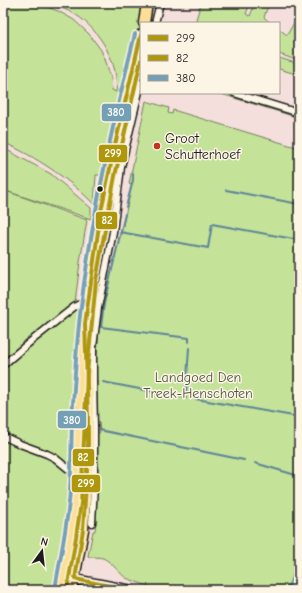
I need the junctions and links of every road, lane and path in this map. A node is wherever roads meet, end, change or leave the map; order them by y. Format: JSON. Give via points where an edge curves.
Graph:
{"nodes":[{"id":1,"x":147,"y":3,"type":"edge"},
{"id":2,"x":151,"y":3,"type":"edge"},
{"id":3,"x":160,"y":3,"type":"edge"},
{"id":4,"x":144,"y":21,"type":"edge"},
{"id":5,"x":155,"y":22,"type":"edge"},
{"id":6,"x":140,"y":39,"type":"edge"},
{"id":7,"x":140,"y":87,"type":"edge"},
{"id":8,"x":237,"y":94,"type":"edge"},
{"id":9,"x":299,"y":114,"type":"edge"},
{"id":10,"x":88,"y":300,"type":"junction"},
{"id":11,"x":85,"y":324,"type":"junction"},
{"id":12,"x":3,"y":365,"type":"edge"},
{"id":13,"x":3,"y":436,"type":"edge"},
{"id":14,"x":77,"y":476,"type":"junction"},
{"id":15,"x":92,"y":523,"type":"dead end"},
{"id":16,"x":64,"y":577,"type":"junction"},
{"id":17,"x":75,"y":579,"type":"junction"},
{"id":18,"x":61,"y":590,"type":"edge"},
{"id":19,"x":72,"y":590,"type":"edge"},
{"id":20,"x":128,"y":590,"type":"edge"}],
"edges":[{"from":1,"to":4,"type":"main road"},
{"from":2,"to":4,"type":"main road"},
{"from":3,"to":5,"type":"street"},
{"from":6,"to":10,"type":"main road","via":[[104,196]]},
{"from":7,"to":15,"type":"street","via":[[121,167],[113,232],[98,308],[93,354]]},
{"from":8,"to":9,"type":"street"},
{"from":10,"to":11,"type":"main road"},
{"from":10,"to":12,"type":"street","via":[[74,307]]},
{"from":11,"to":14,"type":"main road","via":[[78,406]]},
{"from":11,"to":17,"type":"main road","via":[[88,456]]},
{"from":13,"to":14,"type":"street","via":[[55,458]]},
{"from":14,"to":16,"type":"main road"},
{"from":16,"to":17,"type":"main road"},
{"from":16,"to":18,"type":"main road"},
{"from":17,"to":19,"type":"main road"},
{"from":17,"to":20,"type":"main road"}]}
